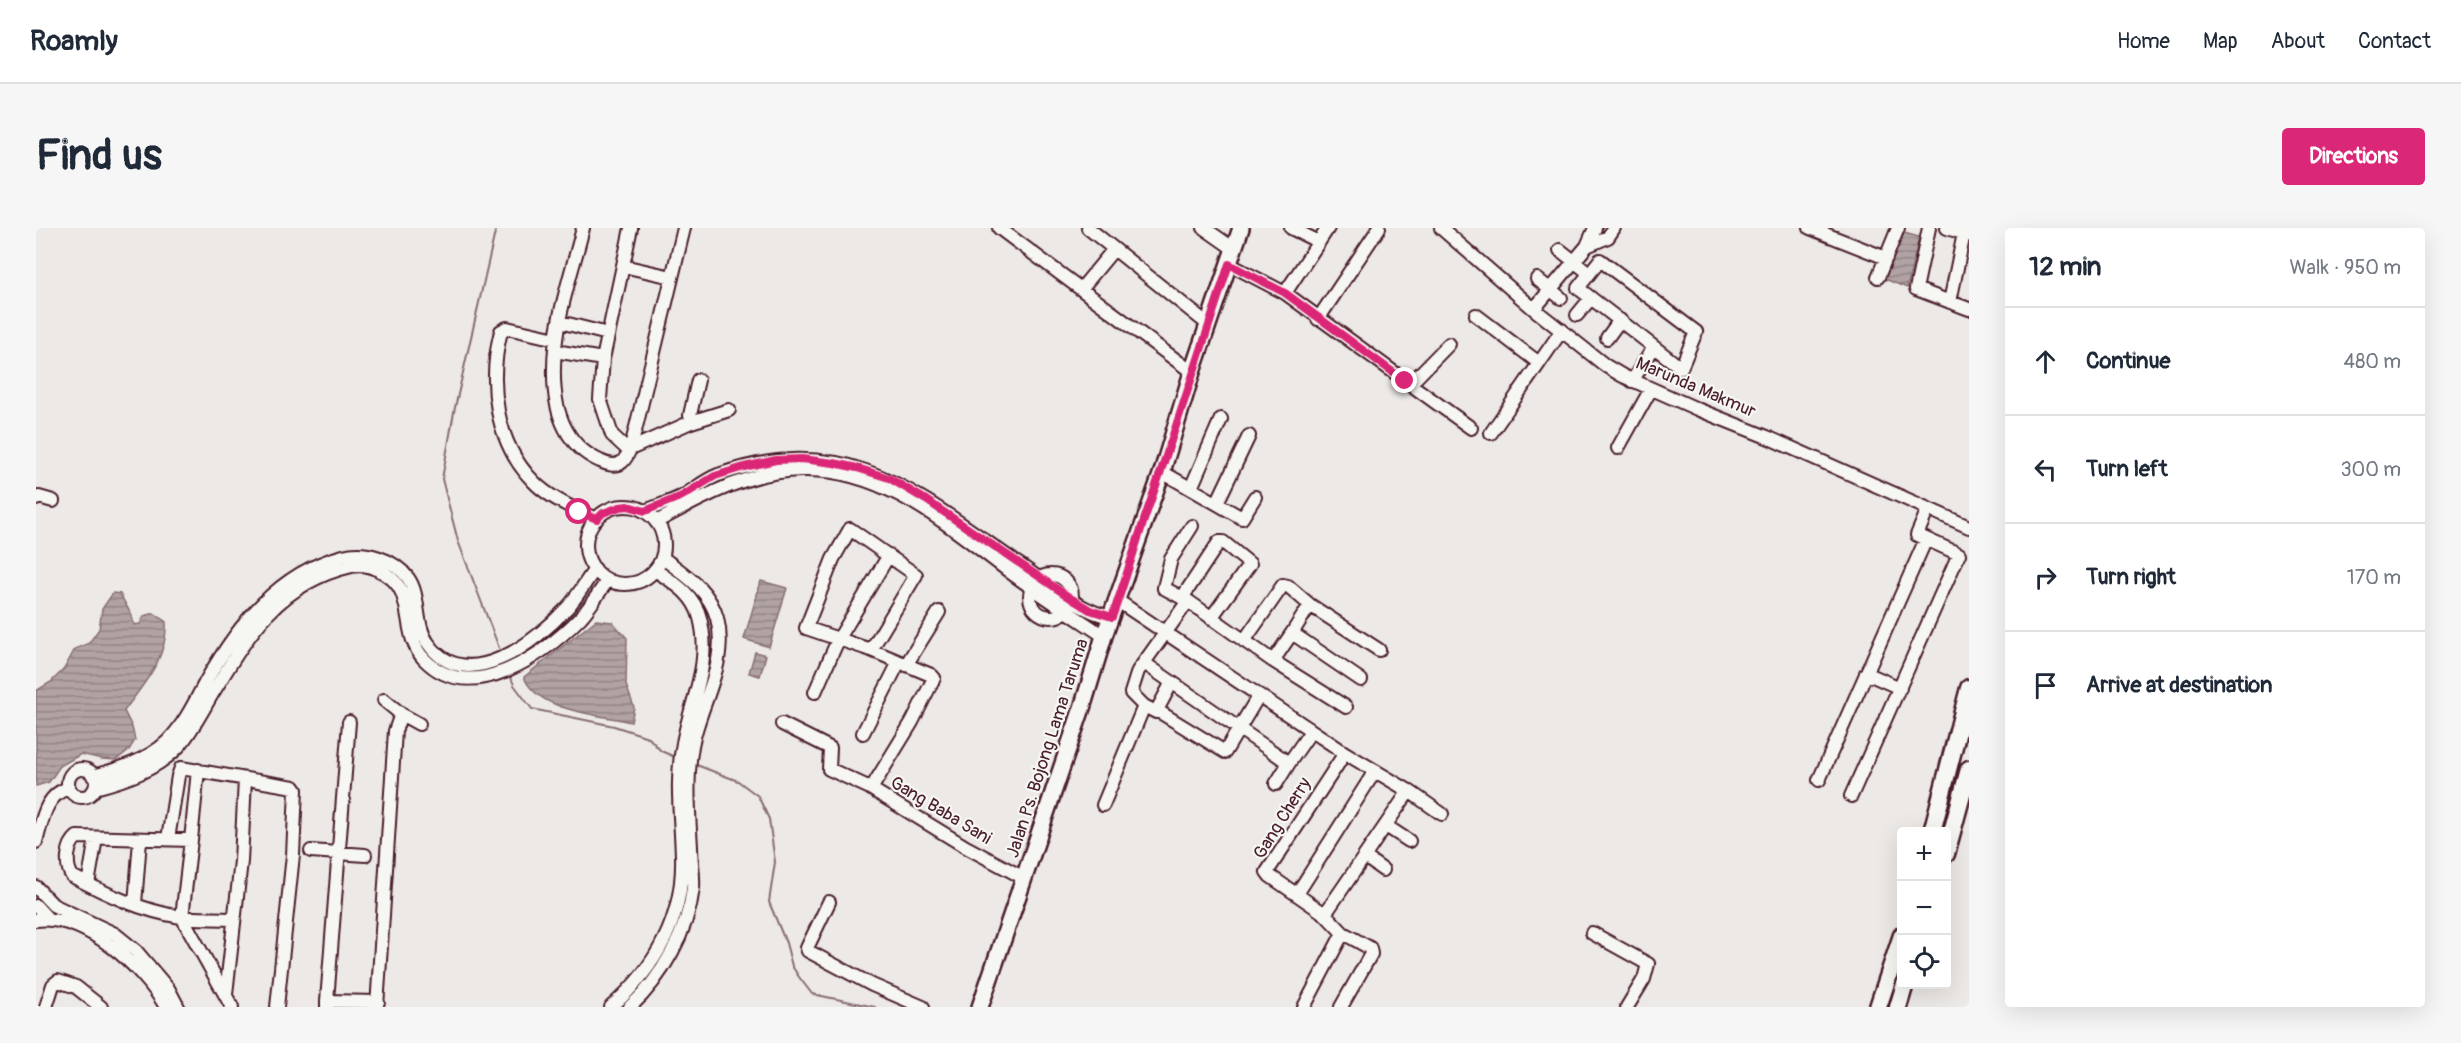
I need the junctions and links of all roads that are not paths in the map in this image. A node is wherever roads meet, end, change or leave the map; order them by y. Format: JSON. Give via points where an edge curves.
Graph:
{"nodes":[{"id":1,"x":583,"y":228,"type":"edge"},
{"id":2,"x":631,"y":228,"type":"edge"},
{"id":3,"x":684,"y":228,"type":"edge"},
{"id":4,"x":999,"y":228,"type":"edge"},
{"id":5,"x":1088,"y":228,"type":"edge"},
{"id":6,"x":1204,"y":228,"type":"edge"},
{"id":7,"x":1241,"y":228,"type":"edge"},
{"id":8,"x":1291,"y":228,"type":"edge"},
{"id":9,"x":1328,"y":228,"type":"edge"},
{"id":10,"x":1441,"y":228,"type":"edge"},
{"id":11,"x":1595,"y":228,"type":"edge"},
{"id":12,"x":1614,"y":228,"type":"edge"},
{"id":13,"x":1810,"y":228,"type":"edge"},
{"id":14,"x":1898,"y":228,"type":"edge"},
{"id":15,"x":1927,"y":228,"type":"edge"},
{"id":16,"x":1947,"y":228,"type":"edge"},
{"id":17,"x":1374,"y":230,"type":"edge"},
{"id":18,"x":1967,"y":234,"type":"edge"},
{"id":19,"x":1319,"y":242,"type":"junction"},
{"id":20,"x":1587,"y":246,"type":"junction"},
{"id":21,"x":1114,"y":249,"type":"junction"},
{"id":22,"x":1234,"y":249,"type":"junction"},
{"id":23,"x":1560,"y":250,"type":"dead end"},
{"id":24,"x":1886,"y":258,"type":"junction"},
{"id":25,"x":1574,"y":261,"type":"junction"},
{"id":26,"x":1229,"y":264,"type":"junction"},
{"id":27,"x":623,"y":266,"type":"junction"},
{"id":28,"x":1584,"y":269,"type":"dead end"},
{"id":29,"x":672,"y":277,"type":"junction"},
{"id":30,"x":1878,"y":277,"type":"dead end"},
{"id":31,"x":1537,"y":279,"type":"dead end"},
{"id":32,"x":1081,"y":289,"type":"junction"},
{"id":33,"x":1550,"y":290,"type":"junction"},
{"id":34,"x":1285,"y":293,"type":"junction"},
{"id":35,"x":1561,"y":298,"type":"dead end"},
{"id":36,"x":1591,"y":298,"type":"junction"},
{"id":37,"x":1950,"y":302,"type":"junction"},
{"id":38,"x":1534,"y":309,"type":"junction"},
{"id":39,"x":1969,"y":309,"type":"edge"},
{"id":40,"x":1476,"y":315,"type":"dead end"},
{"id":41,"x":1577,"y":315,"type":"dead end"},
{"id":42,"x":1318,"y":319,"type":"junction"},
{"id":43,"x":1620,"y":320,"type":"junction"},
{"id":44,"x":560,"y":322,"type":"junction"},
{"id":45,"x":1209,"y":325,"type":"junction"},
{"id":46,"x":1562,"y":330,"type":"junction"},
{"id":47,"x":608,"y":334,"type":"junction"},
{"id":48,"x":1607,"y":338,"type":"dead end"},
{"id":49,"x":1449,"y":344,"type":"dead end"},
{"id":50,"x":555,"y":345,"type":"junction"},
{"id":51,"x":1654,"y":347,"type":"junction"},
{"id":52,"x":603,"y":359,"type":"junction"},
{"id":53,"x":1539,"y":363,"type":"junction"},
{"id":54,"x":1192,"y":372,"type":"junction"},
{"id":55,"x":698,"y":380,"type":"dead end"},
{"id":56,"x":1632,"y":381,"type":"junction"},
{"id":57,"x":1410,"y":384,"type":"junction"},
{"id":58,"x":1651,"y":389,"type":"junction"},
{"id":59,"x":729,"y":410,"type":"dead end"},
{"id":60,"x":1221,"y":419,"type":"dead end"},
{"id":61,"x":691,"y":422,"type":"junction"},
{"id":62,"x":1471,"y":428,"type":"dead end"},
{"id":63,"x":1491,"y":432,"type":"dead end"},
{"id":64,"x":1249,"y":436,"type":"dead end"},
{"id":65,"x":1618,"y":448,"type":"dead end"},
{"id":66,"x":628,"y":450,"type":"junction"},
{"id":67,"x":1162,"y":472,"type":"junction"},
{"id":68,"x":1191,"y":488,"type":"junction"},
{"id":69,"x":1255,"y":497,"type":"dead end"},
{"id":70,"x":36,"y":499,"type":"edge"},
{"id":71,"x":53,"y":501,"type":"dead end"},
{"id":72,"x":1217,"y":503,"type":"junction"},
{"id":73,"x":1928,"y":509,"type":"junction"},
{"id":74,"x":645,"y":511,"type":"junction"},
{"id":75,"x":597,"y":519,"type":"junction"},
{"id":76,"x":656,"y":522,"type":"junction"},
{"id":77,"x":1192,"y":526,"type":"dead end"},
{"id":78,"x":1969,"y":527,"type":"edge"},
{"id":79,"x":1926,"y":539,"type":"junction"},
{"id":80,"x":889,"y":555,"type":"junction"},
{"id":81,"x":663,"y":558,"type":"junction"},
{"id":82,"x":595,"y":569,"type":"junction"},
{"id":83,"x":655,"y":570,"type":"junction"},
{"id":84,"x":608,"y":580,"type":"junction"},
{"id":85,"x":1036,"y":583,"type":"junction"},
{"id":86,"x":1072,"y":599,"type":"junction"},
{"id":87,"x":1185,"y":600,"type":"junction"},
{"id":88,"x":1118,"y":601,"type":"junction"},
{"id":89,"x":1311,"y":604,"type":"junction"},
{"id":90,"x":1066,"y":611,"type":"junction"},
{"id":91,"x":939,"y":612,"type":"dead end"},
{"id":92,"x":1112,"y":617,"type":"junction"},
{"id":93,"x":1211,"y":618,"type":"junction"},
{"id":94,"x":1166,"y":633,"type":"junction"},
{"id":95,"x":1292,"y":633,"type":"junction"},
{"id":96,"x":1104,"y":636,"type":"junction"},
{"id":97,"x":838,"y":640,"type":"junction"},
{"id":98,"x":1244,"y":641,"type":"junction"},
{"id":99,"x":871,"y":650,"type":"junction"},
{"id":100,"x":1379,"y":650,"type":"dead end"},
{"id":101,"x":1273,"y":662,"type":"junction"},
{"id":102,"x":903,"y":663,"type":"junction"},
{"id":103,"x":1144,"y":663,"type":"junction"},
{"id":104,"x":446,"y":668,"type":"junction"},
{"id":105,"x":1866,"y":673,"type":"junction"},
{"id":106,"x":1362,"y":680,"type":"dead end"},
{"id":107,"x":1172,"y":682,"type":"junction"},
{"id":108,"x":1900,"y":688,"type":"junction"},
{"id":109,"x":1969,"y":688,"type":"edge"},
{"id":110,"x":815,"y":692,"type":"dead end"},
{"id":111,"x":1259,"y":694,"type":"junction"},
{"id":112,"x":384,"y":700,"type":"dead end"},
{"id":113,"x":1144,"y":706,"type":"junction"},
{"id":114,"x":1346,"y":707,"type":"dead end"},
{"id":115,"x":1158,"y":711,"type":"junction"},
{"id":116,"x":401,"y":714,"type":"junction"},
{"id":117,"x":349,"y":722,"type":"dead end"},
{"id":118,"x":419,"y":724,"type":"dead end"},
{"id":119,"x":782,"y":724,"type":"dead end"},
{"id":120,"x":1240,"y":727,"type":"junction"},
{"id":121,"x":1311,"y":731,"type":"junction"},
{"id":122,"x":863,"y":733,"type":"dead end"},
{"id":123,"x":687,"y":744,"type":"junction"},
{"id":124,"x":1345,"y":753,"type":"junction"},
{"id":125,"x":1289,"y":763,"type":"junction"},
{"id":126,"x":1969,"y":769,"type":"edge"},
{"id":127,"x":198,"y":770,"type":"junction"},
{"id":128,"x":1376,"y":771,"type":"junction"},
{"id":129,"x":245,"y":779,"type":"junction"},
{"id":130,"x":1819,"y":780,"type":"dead end"},
{"id":131,"x":94,"y":782,"type":"junction"},
{"id":132,"x":1276,"y":784,"type":"dead end"},
{"id":133,"x":69,"y":788,"type":"junction"},
{"id":134,"x":871,"y":789,"type":"junction"},
{"id":135,"x":1409,"y":791,"type":"junction"},
{"id":136,"x":1851,"y":796,"type":"dead end"},
{"id":137,"x":682,"y":798,"type":"junction"},
{"id":138,"x":1103,"y":805,"type":"dead end"},
{"id":139,"x":1442,"y":814,"type":"dead end"},
{"id":140,"x":1386,"y":826,"type":"junction"},
{"id":141,"x":1933,"y":827,"type":"edge"},
{"id":142,"x":96,"y":838,"type":"junction"},
{"id":143,"x":168,"y":839,"type":"junction"},
{"id":144,"x":1951,"y":839,"type":"edge"},
{"id":145,"x":140,"y":840,"type":"junction"},
{"id":146,"x":191,"y":840,"type":"junction"},
{"id":147,"x":36,"y":842,"type":"edge"},
{"id":148,"x":1409,"y":842,"type":"dead end"},
{"id":149,"x":311,"y":851,"type":"dead end"},
{"id":150,"x":339,"y":852,"type":"junction"},
{"id":151,"x":365,"y":855,"type":"dead end"},
{"id":152,"x":1365,"y":857,"type":"junction"},
{"id":153,"x":1383,"y":870,"type":"dead end"},
{"id":154,"x":1024,"y":878,"type":"junction"},
{"id":155,"x":88,"y":885,"type":"junction"},
{"id":156,"x":36,"y":887,"type":"edge"},
{"id":157,"x":1297,"y":894,"type":"junction"},
{"id":158,"x":829,"y":902,"type":"dead end"},
{"id":159,"x":135,"y":904,"type":"junction"},
{"id":160,"x":36,"y":906,"type":"edge"},
{"id":161,"x":1325,"y":914,"type":"junction"},
{"id":162,"x":182,"y":917,"type":"junction"},
{"id":163,"x":232,"y":919,"type":"junction"},
{"id":164,"x":42,"y":920,"type":"edge"},
{"id":165,"x":1343,"y":933,"type":"junction"},
{"id":166,"x":1592,"y":933,"type":"dead end"},
{"id":167,"x":1897,"y":950,"type":"edge"},
{"id":168,"x":1903,"y":989,"type":"edge"},
{"id":169,"x":226,"y":994,"type":"junction"},
{"id":170,"x":50,"y":1003,"type":"edge"},
{"id":171,"x":327,"y":1004,"type":"edge"},
{"id":172,"x":378,"y":1005,"type":"edge"},
{"id":173,"x":101,"y":1007,"type":"edge"},
{"id":174,"x":166,"y":1007,"type":"edge"},
{"id":175,"x":178,"y":1007,"type":"edge"},
{"id":176,"x":232,"y":1007,"type":"edge"},
{"id":177,"x":278,"y":1007,"type":"edge"},
{"id":178,"x":611,"y":1007,"type":"edge"},
{"id":179,"x":630,"y":1007,"type":"edge"},
{"id":180,"x":923,"y":1007,"type":"edge"},
{"id":181,"x":980,"y":1007,"type":"edge"},
{"id":182,"x":1304,"y":1007,"type":"edge"},
{"id":183,"x":1341,"y":1007,"type":"edge"},
{"id":184,"x":1627,"y":1007,"type":"edge"},
{"id":185,"x":1878,"y":1007,"type":"edge"},
{"id":186,"x":1898,"y":1007,"type":"edge"}],
"edges":[{"from":1,"to":44,"type":"street"},
{"from":2,"to":27,"type":"street"},
{"from":3,"to":29,"type":"street"},
{"from":4,"to":32,"type":"street"},
{"from":5,"to":21,"type":"street"},
{"from":6,"to":22,"type":"street"},
{"from":7,"to":22,"type":"main road","name":"Jalan Ps. Bojong Lama Taruma"},
{"from":8,"to":19,"type":"street"},
{"from":9,"to":19,"type":"street"},
{"from":10,"to":38,"type":"street","name":"Marunda Makmur"},
{"from":11,"to":20,"type":"street"},
{"from":12,"to":20,"type":"street","via":[[1608,237]]},
{"from":13,"to":24,"type":"street"},
{"from":14,"to":24,"type":"street"},
{"from":15,"to":37,"type":"street","via":[[1916,289]]},
{"from":16,"to":18,"type":"street"},
{"from":17,"to":42,"type":"street"},
{"from":18,"to":37,"type":"street"},
{"from":19,"to":34,"type":"street"},
{"from":20,"to":25,"type":"street"},
{"from":21,"to":32,"type":"street"},
{"from":21,"to":45,"type":"street"},
{"from":22,"to":26,"type":"main road","name":"Jalan Ps. Bojong Lama Taruma"},
{"from":23,"to":25,"type":"street"},
{"from":24,"to":30,"type":"street"},
{"from":25,"to":28,"type":"street"},
{"from":25,"to":33,"type":"street"},
{"from":26,"to":34,"type":"street"},
{"from":26,"to":45,"type":"main road","name":"Jalan Ps. Bojong Lama Taruma"},
{"from":27,"to":29,"type":"street"},
{"from":27,"to":47,"type":"street"},
{"from":29,"to":66,"type":"street"},
{"from":31,"to":33,"type":"street"},
{"from":32,"to":54,"type":"street"},
{"from":33,"to":35,"type":"street"},
{"from":33,"to":38,"type":"street"},
{"from":34,"to":42,"type":"street"},
{"from":36,"to":41,"type":"street"},
{"from":36,"to":43,"type":"street"},
{"from":36,"to":51,"type":"street","via":[[1578,288],[1600,260],[1696,332],[1681,368]]},
{"from":37,"to":39,"type":"street"},
{"from":38,"to":46,"type":"street","name":"Marunda Makmur"},
{"from":40,"to":53,"type":"street"},
{"from":42,"to":57,"type":"street"},
{"from":43,"to":48,"type":"street"},
{"from":43,"to":51,"type":"street"},
{"from":44,"to":47,"type":"street"},
{"from":44,"to":50,"type":"street"},
{"from":45,"to":54,"type":"main road","name":"Jalan Ps. Bojong Lama Taruma"},
{"from":46,"to":53,"type":"street"},
{"from":46,"to":56,"type":"street","name":"Marunda Makmur","via":[[1606,366]]},
{"from":47,"to":52,"type":"street"},
{"from":49,"to":57,"type":"street"},
{"from":50,"to":52,"type":"street"},
{"from":50,"to":66,"type":"street","via":[[556,404],[565,432],[592,457],[606,464],[622,462]]},
{"from":50,"to":75,"type":"street","via":[[507,328],[501,331],[495,367],[501,428],[521,468],[535,484]]},
{"from":51,"to":56,"type":"street"},
{"from":52,"to":66,"type":"street","via":[[600,399],[612,435]]},
{"from":53,"to":63,"type":"street"},
{"from":54,"to":67,"type":"main road","name":"Jalan Ps. Bojong Lama Taruma"},
{"from":55,"to":61,"type":"street"},
{"from":56,"to":58,"type":"street","name":"Marunda Makmur"},
{"from":57,"to":62,"type":"street"},
{"from":58,"to":65,"type":"street"},
{"from":58,"to":73,"type":"street","name":"Marunda Makmur"},
{"from":59,"to":61,"type":"street"},
{"from":60,"to":68,"type":"street"},
{"from":61,"to":66,"type":"street"},
{"from":64,"to":72,"type":"street"},
{"from":67,"to":68,"type":"street"},
{"from":67,"to":88,"type":"main road","name":"Jalan Ps. Bojong Lama Taruma"},
{"from":68,"to":72,"type":"street"},
{"from":69,"to":72,"type":"street","via":[[1244,518]]},
{"from":70,"to":71,"type":"street"},
{"from":73,"to":78,"type":"street","name":"Marunda Makmur"},
{"from":73,"to":79,"type":"street","via":[[1917,535]]},
{"from":74,"to":75,"type":"street","via":[[620,507]]},
{"from":74,"to":76,"type":"street"},
{"from":74,"to":85,"type":"street","via":[[682,496],[715,476],[744,467],[784,459],[834,463],[889,478],[926,500]]},
{"from":75,"to":82,"type":"street","via":[[587,543],[589,560]]},
{"from":76,"to":81,"type":"street","via":[[664,538]]},
{"from":76,"to":85,"type":"street","via":[[721,488],[748,479],[802,470],[832,472],[885,487]]},
{"from":77,"to":87,"type":"street","via":[[1171,559],[1163,584],[1166,590]]},
{"from":79,"to":105,"type":"street"},
{"from":79,"to":108,"type":"street","via":[[1959,554]]},
{"from":80,"to":97,"type":"street"},
{"from":80,"to":97,"type":"street","via":[[851,529],[846,532],[805,627]]},
{"from":80,"to":99,"type":"street","via":[[916,575]]},
{"from":81,"to":83,"type":"street"},
{"from":81,"to":123,"type":"street","via":[[699,585],[717,617],[720,635],[714,678]]},
{"from":82,"to":84,"type":"street"},
{"from":82,"to":104,"type":"street","via":[[569,606],[542,631],[492,662]]},
{"from":83,"to":84,"type":"street","via":[[637,583],[617,584]]},
{"from":83,"to":123,"type":"street","via":[[694,601],[704,634],[705,650]]},
{"from":84,"to":104,"type":"street","via":[[582,616],[549,644],[499,675],[461,678]]},
{"from":85,"to":86,"type":"street"},
{"from":85,"to":90,"type":"street"},
{"from":86,"to":90,"type":"street"},
{"from":86,"to":92,"type":"street"},
{"from":87,"to":93,"type":"street"},
{"from":87,"to":93,"type":"street","via":[[1219,542],[1223,542],[1250,564]]},
{"from":87,"to":94,"type":"street"},
{"from":88,"to":92,"type":"main road","name":"Jalan Ps. Bojong Lama Taruma"},
{"from":88,"to":94,"type":"street"},
{"from":89,"to":95,"type":"street"},
{"from":89,"to":98,"type":"street","via":[[1283,585]]},
{"from":89,"to":100,"type":"street"},
{"from":90,"to":96,"type":"street"},
{"from":91,"to":102,"type":"street"},
{"from":92,"to":96,"type":"main road","name":"Jalan Ps. Bojong Lama Taruma"},
{"from":93,"to":98,"type":"street"},
{"from":94,"to":103,"type":"street"},
{"from":94,"to":111,"type":"street"},
{"from":95,"to":101,"type":"street"},
{"from":95,"to":106,"type":"street"},
{"from":96,"to":154,"type":"main road","name":"Jalan Ps. Bojong Lama Taruma"},
{"from":97,"to":99,"type":"street"},
{"from":97,"to":110,"type":"street"},
{"from":98,"to":101,"type":"street"},
{"from":99,"to":102,"type":"street"},
{"from":101,"to":114,"type":"street"},
{"from":102,"to":122,"type":"street"},
{"from":102,"to":134,"type":"street","via":[[932,675],[934,680]]},
{"from":103,"to":107,"type":"street"},
{"from":103,"to":113,"type":"street","via":[[1130,690]]},
{"from":104,"to":131,"type":"street","via":[[428,643],[410,580],[403,573],[383,559],[366,554],[332,559],[294,576],[252,614],[166,742],[149,755]]},
{"from":105,"to":108,"type":"street"},
{"from":105,"to":130,"type":"street"},
{"from":107,"to":115,"type":"street"},
{"from":107,"to":120,"type":"street"},
{"from":108,"to":136,"type":"street"},
{"from":109,"to":141,"type":"highway"},
{"from":111,"to":120,"type":"street"},
{"from":111,"to":121,"type":"street"},
{"from":112,"to":116,"type":"street"},
{"from":113,"to":115,"type":"street"},
{"from":113,"to":138,"type":"street"},
{"from":115,"to":120,"type":"street","via":[[1225,752]]},
{"from":116,"to":118,"type":"street"},
{"from":116,"to":172,"type":"street","via":[[395,731]]},
{"from":117,"to":150,"type":"street"},
{"from":119,"to":134,"type":"street","name":"Gang Baba Sani","via":[[830,748],[829,770]]},
{"from":120,"to":125,"type":"street"},
{"from":121,"to":124,"type":"street"},
{"from":121,"to":125,"type":"street"},
{"from":123,"to":137,"type":"street"},
{"from":124,"to":128,"type":"street"},
{"from":124,"to":157,"type":"street","name":"Gang Cherry","via":[[1268,869],[1270,876]]},
{"from":125,"to":132,"type":"street"},
{"from":126,"to":144,"type":"highway"},
{"from":127,"to":129,"type":"street"},
{"from":127,"to":143,"type":"street","via":[[180,770]]},
{"from":127,"to":146,"type":"street"},
{"from":128,"to":135,"type":"street"},
{"from":128,"to":157,"type":"street"},
{"from":129,"to":163,"type":"street","via":[[241,861]]},
{"from":129,"to":177,"type":"street","via":[[296,790]]},
{"from":131,"to":133,"type":"street","via":[[90,794],[84,797],[76,796]]},
{"from":131,"to":133,"type":"street","via":[[84,770],[76,771],[70,776]]},
{"from":133,"to":147,"type":"street","via":[[51,801]]},
{"from":134,"to":154,"type":"street","name":"Gang Baba Sani"},
{"from":135,"to":139,"type":"street"},
{"from":135,"to":140,"type":"street"},
{"from":137,"to":178,"type":"street","via":[[681,886],[672,923],[646,972]]},
{"from":137,"to":179,"type":"street","via":[[693,887],[685,919],[662,970]]},
{"from":140,"to":148,"type":"street"},
{"from":140,"to":152,"type":"street"},
{"from":142,"to":145,"type":"street"},
{"from":142,"to":155,"type":"street"},
{"from":142,"to":155,"type":"street","via":[[75,838],[67,863],[72,876]]},
{"from":143,"to":145,"type":"street"},
{"from":143,"to":146,"type":"street"},
{"from":145,"to":159,"type":"street"},
{"from":146,"to":162,"type":"street"},
{"from":149,"to":150,"type":"street"},
{"from":150,"to":151,"type":"street"},
{"from":150,"to":171,"type":"street"},
{"from":152,"to":153,"type":"street"},
{"from":152,"to":161,"type":"street"},
{"from":154,"to":181,"type":"main road","name":"Jalan Ps. Bojong Lama Taruma"},
{"from":155,"to":159,"type":"street"},
{"from":156,"to":175,"type":"street","via":[[53,905],[115,934],[136,951]]},
{"from":157,"to":161,"type":"street","name":"Gang Cherry"},
{"from":158,"to":180,"type":"street","via":[[808,951]]},
{"from":159,"to":162,"type":"street"},
{"from":160,"to":164,"type":"street"},
{"from":161,"to":165,"type":"street","name":"Gang Cherry"},
{"from":162,"to":163,"type":"street"},
{"from":162,"to":169,"type":"street"},
{"from":163,"to":169,"type":"street"},
{"from":164,"to":174,"type":"street","via":[[84,931],[118,950],[140,969]]},
{"from":165,"to":182,"type":"street"},
{"from":165,"to":183,"type":"street","name":"Gang Cherry","via":[[1371,951]]},
{"from":166,"to":184,"type":"street","via":[[1648,964],[1649,970]]},
{"from":167,"to":185,"type":"highway"},
{"from":168,"to":186,"type":"highway"},
{"from":169,"to":176,"type":"street"},
{"from":170,"to":173,"type":"street","via":[[54,982],[64,982]]},
{"from":171,"to":172,"type":"street"}]}
